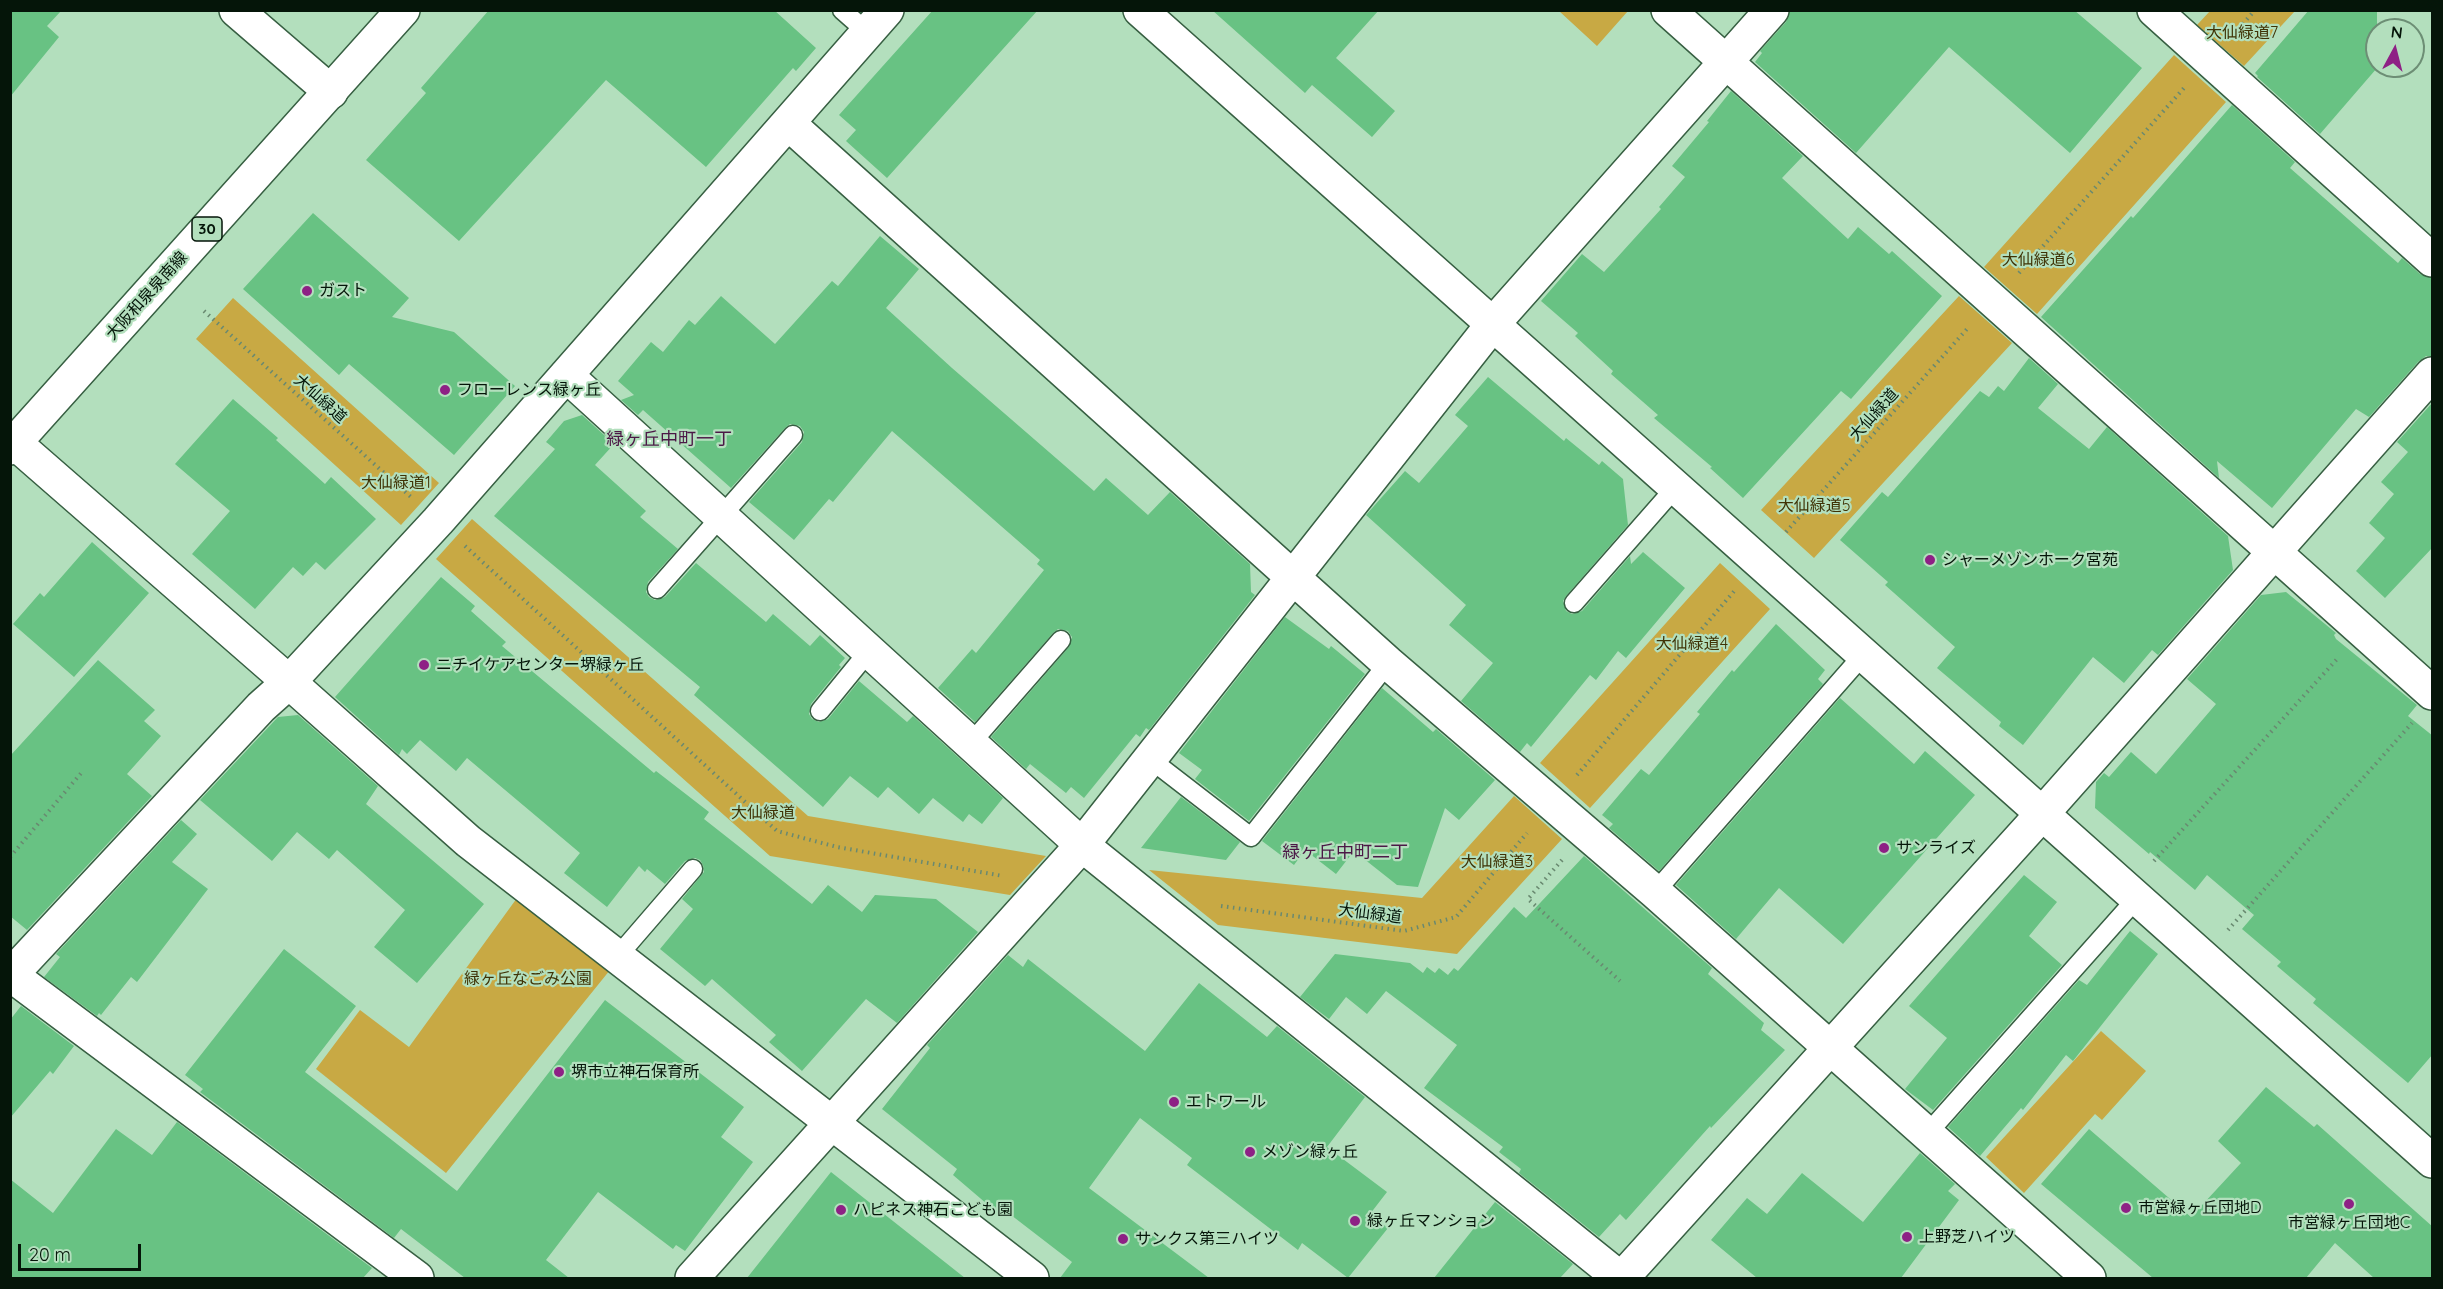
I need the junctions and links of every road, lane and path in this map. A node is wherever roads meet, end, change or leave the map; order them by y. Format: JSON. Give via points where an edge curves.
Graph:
{"nodes":[{"id":1,"x":237,"y":10,"type":"edge"},
{"id":2,"x":403,"y":10,"type":"edge"},
{"id":3,"x":842,"y":10,"type":"edge"},
{"id":4,"x":1140,"y":10,"type":"edge"},
{"id":5,"x":1668,"y":10,"type":"edge"},
{"id":6,"x":1772,"y":10,"type":"edge"},
{"id":7,"x":2154,"y":10,"type":"edge"},
{"id":8,"x":2255,"y":10,"type":"edge"},
{"id":9,"x":877,"y":21,"type":"edge"},
{"id":10,"x":2229,"y":40,"type":"dead end"},
{"id":11,"x":1726,"y":62,"type":"junction"},
{"id":12,"x":2188,"y":84,"type":"dead end"},
{"id":13,"x":331,"y":92,"type":"junction"},
{"id":14,"x":788,"y":123,"type":"junction"},
{"id":15,"x":2433,"y":260,"type":"edge"},
{"id":16,"x":2014,"y":278,"type":"dead end"},
{"id":17,"x":204,"y":311,"type":"dead end"},
{"id":18,"x":1973,"y":323,"type":"dead end"},
{"id":19,"x":1492,"y":325,"type":"junction"},
{"id":20,"x":2433,"y":374,"type":"edge"},
{"id":21,"x":566,"y":375,"type":"junction"},
{"id":22,"x":794,"y":435,"type":"dead end"},
{"id":23,"x":13,"y":446,"type":"edge"},
{"id":24,"x":1675,"y":488,"type":"junction"},
{"id":25,"x":419,"y":505,"type":"dead end"},
{"id":26,"x":721,"y":516,"type":"junction"},
{"id":27,"x":1786,"y":532,"type":"dead end"},
{"id":28,"x":464,"y":546,"type":"dead end"},
{"id":29,"x":2274,"y":552,"type":"junction"},
{"id":30,"x":1292,"y":577,"type":"junction"},
{"id":31,"x":1742,"y":583,"type":"dead end"},
{"id":32,"x":657,"y":589,"type":"dead end"},
{"id":33,"x":1574,"y":603,"type":"dead end"},
{"id":34,"x":2362,"y":631,"type":"junction"},
{"id":35,"x":1061,"y":640,"type":"dead end"},
{"id":36,"x":869,"y":651,"type":"junction"},
{"id":37,"x":1863,"y":655,"type":"junction"},
{"id":38,"x":1389,"y":663,"type":"junction"},
{"id":39,"x":289,"y":682,"type":"junction"},
{"id":40,"x":2425,"y":705,"type":"edge"},
{"id":41,"x":820,"y":711,"type":"dead end"},
{"id":42,"x":971,"y":743,"type":"junction"},
{"id":43,"x":1150,"y":759,"type":"junction"},
{"id":44,"x":82,"y":772,"type":"dead end"},
{"id":45,"x":1575,"y":778,"type":"dead end"},
{"id":46,"x":2042,"y":814,"type":"junction"},
{"id":47,"x":1532,"y":827,"type":"dead end"},
{"id":48,"x":1586,"y":833,"type":"junction"},
{"id":49,"x":1082,"y":845,"type":"junction"},
{"id":50,"x":10,"y":857,"type":"edge"},
{"id":51,"x":693,"y":869,"type":"dead end"},
{"id":52,"x":1012,"y":878,"type":"dead end"},
{"id":53,"x":1655,"y":892,"type":"junction"},
{"id":54,"x":2132,"y":895,"type":"junction"},
{"id":55,"x":1210,"y":904,"type":"dead end"},
{"id":56,"x":617,"y":957,"type":"junction"},
{"id":57,"x":2203,"y":958,"type":"junction"},
{"id":58,"x":11,"y":976,"type":"edge"},
{"id":59,"x":1620,"y":981,"type":"dead end"},
{"id":60,"x":1831,"y":1047,"type":"junction"},
{"id":61,"x":831,"y":1123,"type":"junction"},
{"id":62,"x":1927,"y":1134,"type":"junction"},
{"id":63,"x":2433,"y":1161,"type":"edge"},
{"id":64,"x":417,"y":1278,"type":"edge"},
{"id":65,"x":692,"y":1278,"type":"edge"},
{"id":66,"x":1032,"y":1278,"type":"edge"},
{"id":67,"x":1621,"y":1278,"type":"edge"},
{"id":68,"x":2089,"y":1278,"type":"edge"}],
"edges":[{"from":1,"to":13,"type":"street"},
{"from":2,"to":13,"type":"street","name":"大阪和泉泉南線","number":"30"},
{"from":3,"to":9,"type":"lane"},
{"from":4,"to":19,"type":"street"},
{"from":5,"to":11,"type":"street"},
{"from":6,"to":11,"type":"street"},
{"from":7,"to":15,"type":"street"},
{"from":8,"to":10,"type":"path"},
{"from":9,"to":14,"type":"street"},
{"from":11,"to":19,"type":"street"},
{"from":11,"to":29,"type":"street"},
{"from":12,"to":16,"type":"path"},
{"from":13,"to":23,"type":"street","name":"大阪和泉泉南線","number":"30"},
{"from":14,"to":21,"type":"street"},
{"from":14,"to":30,"type":"street"},
{"from":17,"to":25,"type":"path","name":"大仙緑道"},
{"from":18,"to":27,"type":"path","name":"大仙緑道"},
{"from":19,"to":24,"type":"street"},
{"from":19,"to":30,"type":"street"},
{"from":20,"to":29,"type":"street"},
{"from":21,"to":26,"type":"street"},
{"from":21,"to":39,"type":"street"},
{"from":22,"to":26,"type":"lane"},
{"from":23,"to":39,"type":"street"},
{"from":24,"to":33,"type":"lane"},
{"from":24,"to":37,"type":"street"},
{"from":26,"to":32,"type":"lane"},
{"from":26,"to":36,"type":"street"},
{"from":28,"to":52,"type":"path","via":[[777,831],[837,847]]},
{"from":29,"to":34,"type":"street"},
{"from":29,"to":46,"type":"street"},
{"from":30,"to":38,"type":"street"},
{"from":30,"to":43,"type":"street"},
{"from":31,"to":45,"type":"path"},
{"from":34,"to":40,"type":"street"},
{"from":34,"to":54,"type":"path"},
{"from":35,"to":42,"type":"lane"},
{"from":36,"to":41,"type":"lane"},
{"from":36,"to":42,"type":"street"},
{"from":37,"to":46,"type":"street"},
{"from":37,"to":53,"type":"lane"},
{"from":38,"to":43,"type":"lane","via":[[1251,837]]},
{"from":38,"to":48,"type":"street"},
{"from":39,"to":56,"type":"street","via":[[468,841]]},
{"from":39,"to":58,"type":"street","via":[[253,715]]},
{"from":40,"to":57,"type":"path"},
{"from":42,"to":49,"type":"street"},
{"from":43,"to":49,"type":"street"},
{"from":44,"to":50,"type":"path"},
{"from":46,"to":54,"type":"street"},
{"from":46,"to":60,"type":"street"},
{"from":47,"to":55,"type":"path","name":"大仙緑道","via":[[1456,916],[1404,931]]},
{"from":48,"to":53,"type":"street"},
{"from":48,"to":59,"type":"path","via":[[1528,899]]},
{"from":49,"to":61,"type":"street"},
{"from":49,"to":67,"type":"street"},
{"from":51,"to":56,"type":"lane"},
{"from":53,"to":60,"type":"street"},
{"from":54,"to":57,"type":"street"},
{"from":54,"to":62,"type":"lane"},
{"from":56,"to":61,"type":"street"},
{"from":57,"to":63,"type":"street"},
{"from":58,"to":64,"type":"street"},
{"from":60,"to":62,"type":"street"},
{"from":60,"to":67,"type":"street"},
{"from":61,"to":65,"type":"street"},
{"from":61,"to":66,"type":"street"},
{"from":62,"to":68,"type":"street"}]}
